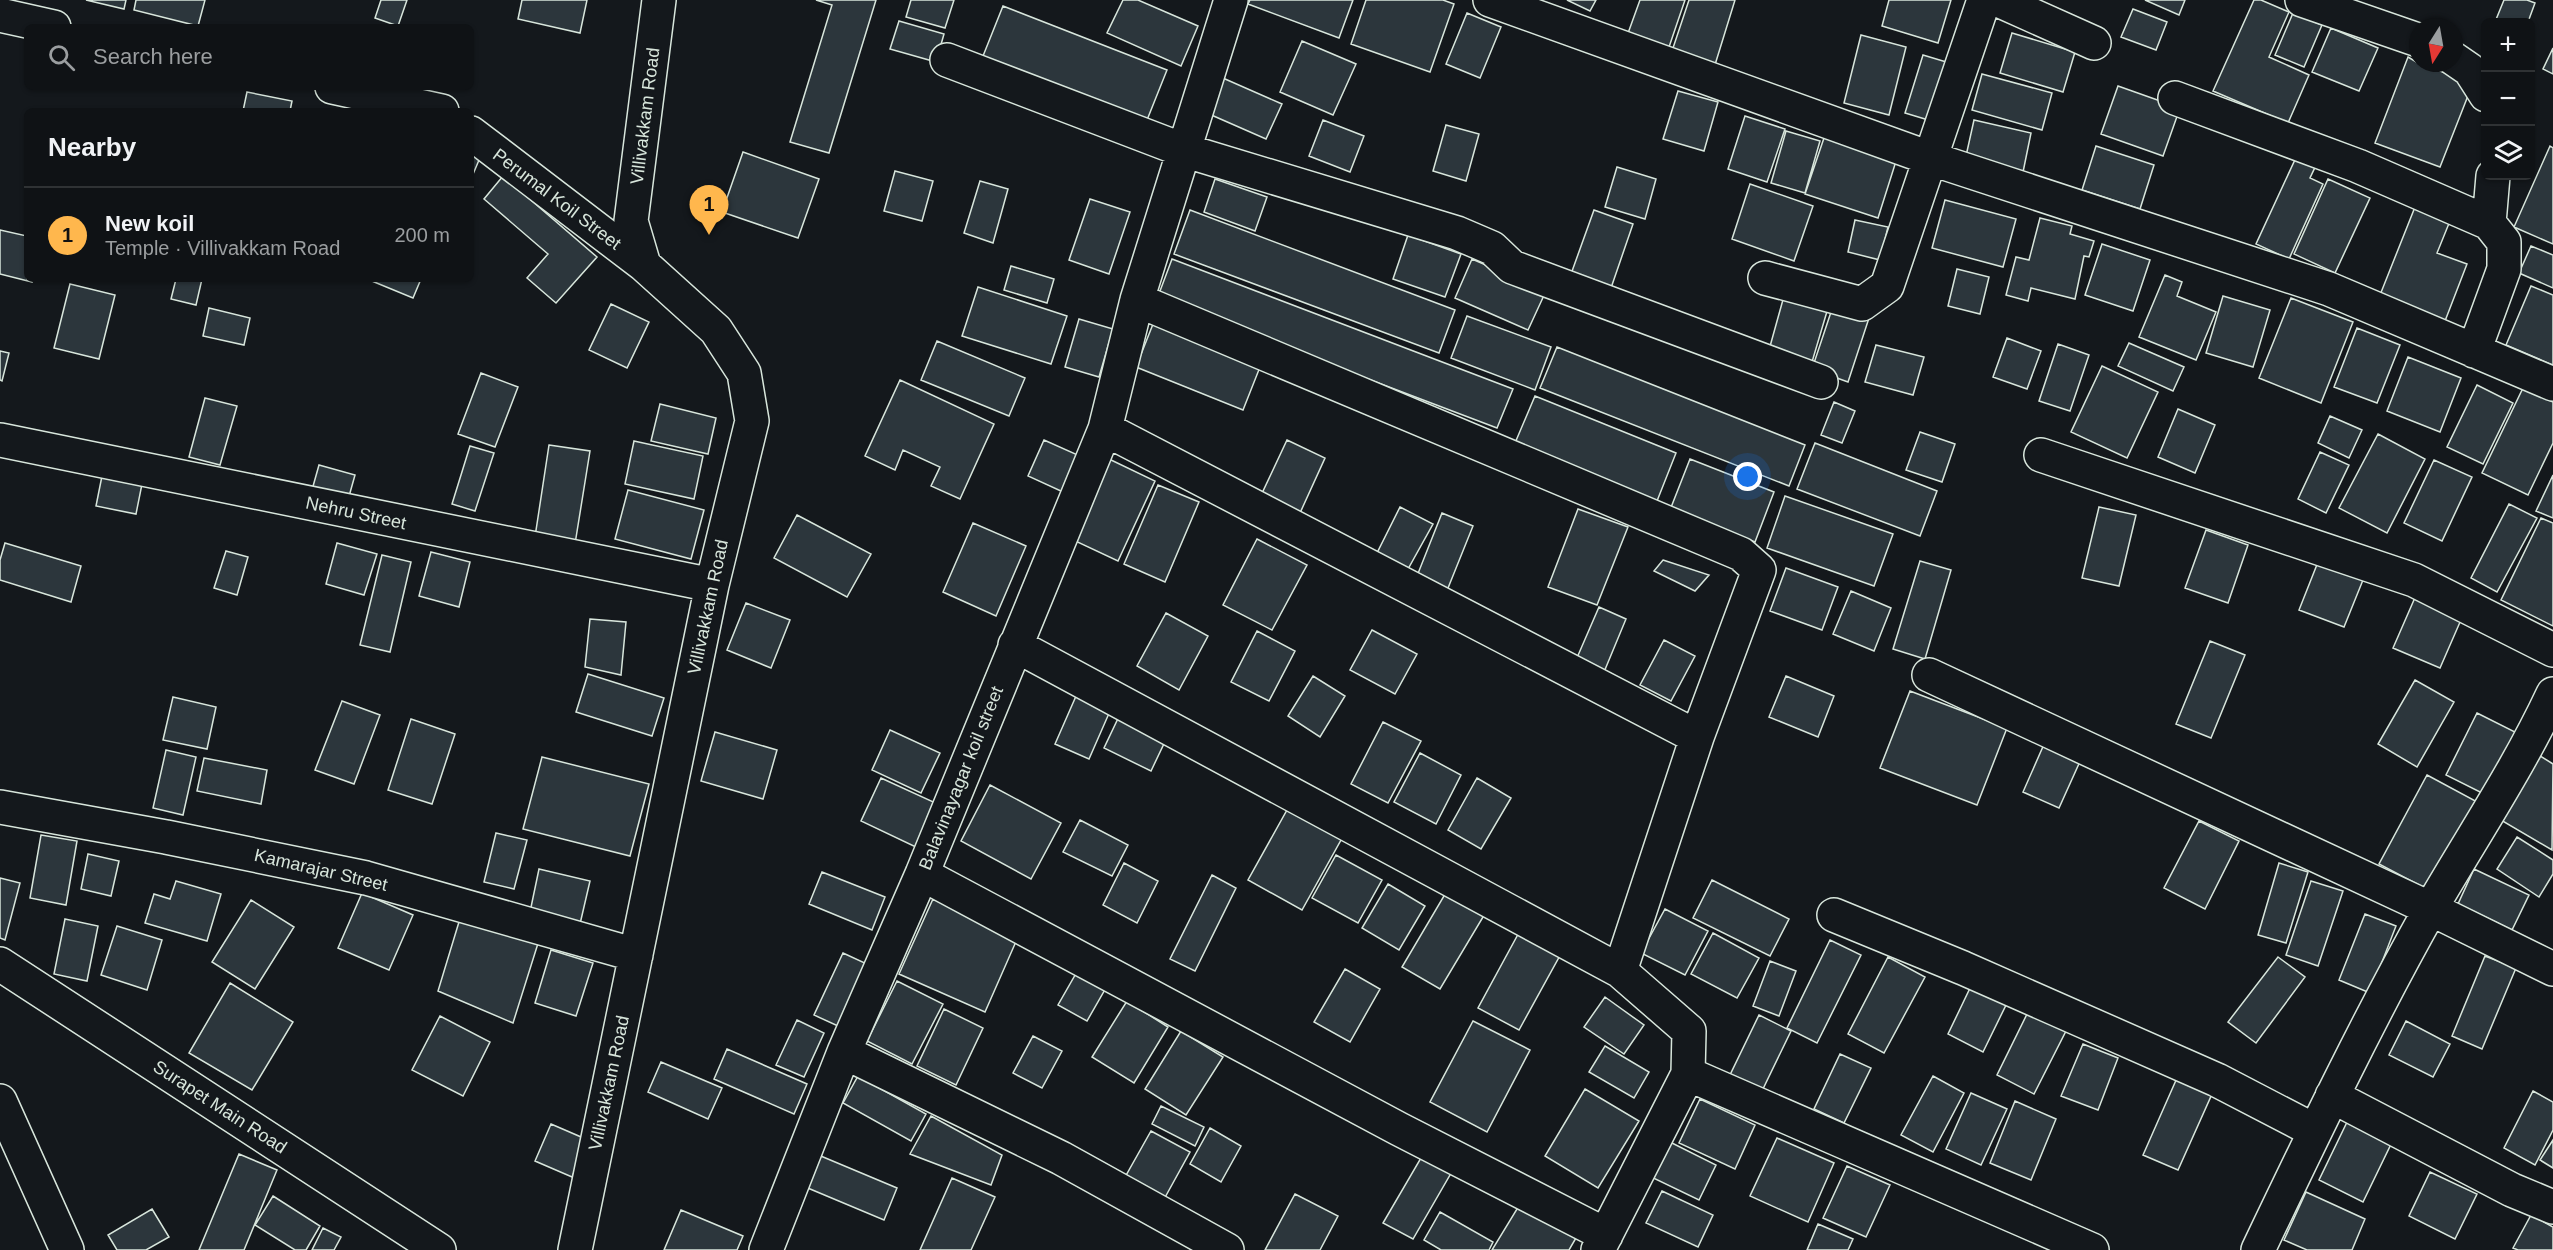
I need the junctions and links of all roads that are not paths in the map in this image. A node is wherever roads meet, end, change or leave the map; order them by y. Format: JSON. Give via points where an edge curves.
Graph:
{"nodes":[{"id":1,"x":659,"y":0,"type":"edge"},
{"id":2,"x":1231,"y":0,"type":"edge"},
{"id":3,"x":1490,"y":0,"type":"edge"},
{"id":4,"x":1984,"y":0,"type":"edge"},
{"id":5,"x":1998,"y":0,"type":"edge"},
{"id":6,"x":2302,"y":0,"type":"edge"},
{"id":7,"x":0,"y":15,"type":"edge"},
{"id":8,"x":40,"y":24,"type":"edge"},
{"id":9,"x":2409,"y":37,"type":"edge"},
{"id":10,"x":2094,"y":43,"type":"dead end"},
{"id":11,"x":947,"y":60,"type":"dead end"},
{"id":12,"x":2463,"y":65,"type":"edge"},
{"id":13,"x":2481,"y":87,"type":"edge"},
{"id":14,"x":346,"y":90,"type":"edge"},
{"id":15,"x":2175,"y":98,"type":"dead end"},
{"id":16,"x":428,"y":108,"type":"edge"},
{"id":17,"x":474,"y":136,"type":"edge"},
{"id":18,"x":1183,"y":150,"type":"junction"},
{"id":19,"x":1932,"y":159,"type":"junction"},
{"id":20,"x":2493,"y":180,"type":"edge"},
{"id":21,"x":2489,"y":223,"type":"junction"},
{"id":22,"x":644,"y":265,"type":"junction"},
{"id":23,"x":1765,"y":278,"type":"dead end"},
{"id":24,"x":1137,"y":300,"type":"junction"},
{"id":25,"x":2474,"y":351,"type":"junction"},
{"id":26,"x":1821,"y":382,"type":"dead end"},
{"id":27,"x":2553,"y":384,"type":"edge"},
{"id":28,"x":1105,"y":429,"type":"junction"},
{"id":29,"x":0,"y":440,"type":"edge"},
{"id":30,"x":2041,"y":455,"type":"dead end"},
{"id":31,"x":712,"y":585,"type":"junction"},
{"id":32,"x":1015,"y":645,"type":"junction"},
{"id":33,"x":2553,"y":650,"type":"edge"},
{"id":34,"x":1929,"y":675,"type":"dead end"},
{"id":35,"x":2553,"y":694,"type":"edge"},
{"id":36,"x":1697,"y":737,"type":"junction"},
{"id":37,"x":2542,"y":749,"type":"edge"},
{"id":38,"x":0,"y":807,"type":"edge"},
{"id":39,"x":922,"y":874,"type":"junction"},
{"id":40,"x":2431,"y":909,"type":"junction"},
{"id":41,"x":1834,"y":915,"type":"dead end"},
{"id":42,"x":636,"y":955,"type":"junction"},
{"id":43,"x":0,"y":964,"type":"edge"},
{"id":44,"x":2553,"y":969,"type":"edge"},
{"id":45,"x":1620,"y":971,"type":"junction"},
{"id":46,"x":844,"y":1052,"type":"junction"},
{"id":47,"x":1688,"y":1074,"type":"junction"},
{"id":48,"x":2332,"y":1096,"type":"junction"},
{"id":49,"x":0,"y":1101,"type":"edge"},
{"id":50,"x":2315,"y":1131,"type":"junction"},
{"id":51,"x":2553,"y":1207,"type":"edge"},
{"id":52,"x":1602,"y":1243,"type":"edge"},
{"id":53,"x":67,"y":1250,"type":"edge"},
{"id":54,"x":439,"y":1250,"type":"edge"},
{"id":55,"x":575,"y":1250,"type":"edge"},
{"id":56,"x":766,"y":1250,"type":"edge"},
{"id":57,"x":1227,"y":1250,"type":"edge"},
{"id":58,"x":2092,"y":1250,"type":"edge"},
{"id":59,"x":2258,"y":1250,"type":"edge"}],
"edges":[{"from":1,"to":22,"type":"street","name":"Villivakkam Road","via":[[632,221]]},
{"from":2,"to":18,"type":"street","name":"Balavinayagar koil street"},
{"from":3,"to":19,"type":"street"},
{"from":4,"to":19,"type":"street"},
{"from":5,"to":10,"type":"street"},
{"from":6,"to":9,"type":"street"},
{"from":7,"to":8,"type":"street"},
{"from":11,"to":18,"type":"street"},
{"from":12,"to":13,"type":"street"},
{"from":14,"to":16,"type":"street"},
{"from":15,"to":21,"type":"street","via":[[2358,166]]},
{"from":17,"to":22,"type":"street","name":"Perumal Koil Street"},
{"from":18,"to":24,"type":"street","name":"Balavinayagar koil street"},
{"from":18,"to":26,"type":"street","via":[[1457,232],[1492,248],[1512,267]]},
{"from":19,"to":23,"type":"street","via":[[1887,286],[1874,297],[1862,304]]},
{"from":19,"to":25,"type":"street","via":[[2329,289]]},
{"from":20,"to":21,"type":"street"},
{"from":21,"to":25,"type":"street","via":[[2504,242],[2505,269]]},
{"from":22,"to":31,"type":"street","name":"Villivakkam Road","via":[[716,330],[744,373],[752,421]]},
{"from":24,"to":28,"type":"street","name":"Balavinayagar koil street"},
{"from":24,"to":36,"type":"street","via":[[1741,554],[1760,570]]},
{"from":25,"to":27,"type":"street"},
{"from":28,"to":32,"type":"street","name":"Balavinayagar koil street"},
{"from":28,"to":36,"type":"street"},
{"from":29,"to":31,"type":"street","name":"Nehru Street"},
{"from":30,"to":33,"type":"street","via":[[2415,580]]},
{"from":31,"to":42,"type":"street","name":"Villivakkam Road"},
{"from":32,"to":39,"type":"street","name":"Balavinayagar koil street"},
{"from":32,"to":45,"type":"street"},
{"from":34,"to":40,"type":"street"},
{"from":35,"to":37,"type":"street"},
{"from":36,"to":45,"type":"street"},
{"from":37,"to":40,"type":"street"},
{"from":38,"to":42,"type":"street","name":"Kamarajar Street","via":[[366,878]]},
{"from":39,"to":46,"type":"street","name":"Balavinayagar koil street"},
{"from":39,"to":52,"type":"street","via":[[1399,1129]]},
{"from":40,"to":44,"type":"street"},
{"from":40,"to":48,"type":"street"},
{"from":41,"to":50,"type":"street","via":[[2217,1080]]},
{"from":42,"to":55,"type":"street","name":"Villivakkam Road"},
{"from":43,"to":54,"type":"street","name":"Surapet Main Road"},
{"from":45,"to":47,"type":"street","via":[[1689,1031]]},
{"from":46,"to":56,"type":"street","name":"Balavinayagar koil street"},
{"from":46,"to":57,"type":"street","via":[[1061,1158]]},
{"from":47,"to":52,"type":"street"},
{"from":47,"to":58,"type":"street"},
{"from":48,"to":50,"type":"street"},
{"from":48,"to":51,"type":"street","via":[[2511,1190]]},
{"from":49,"to":53,"type":"street"},
{"from":50,"to":59,"type":"street"}]}
